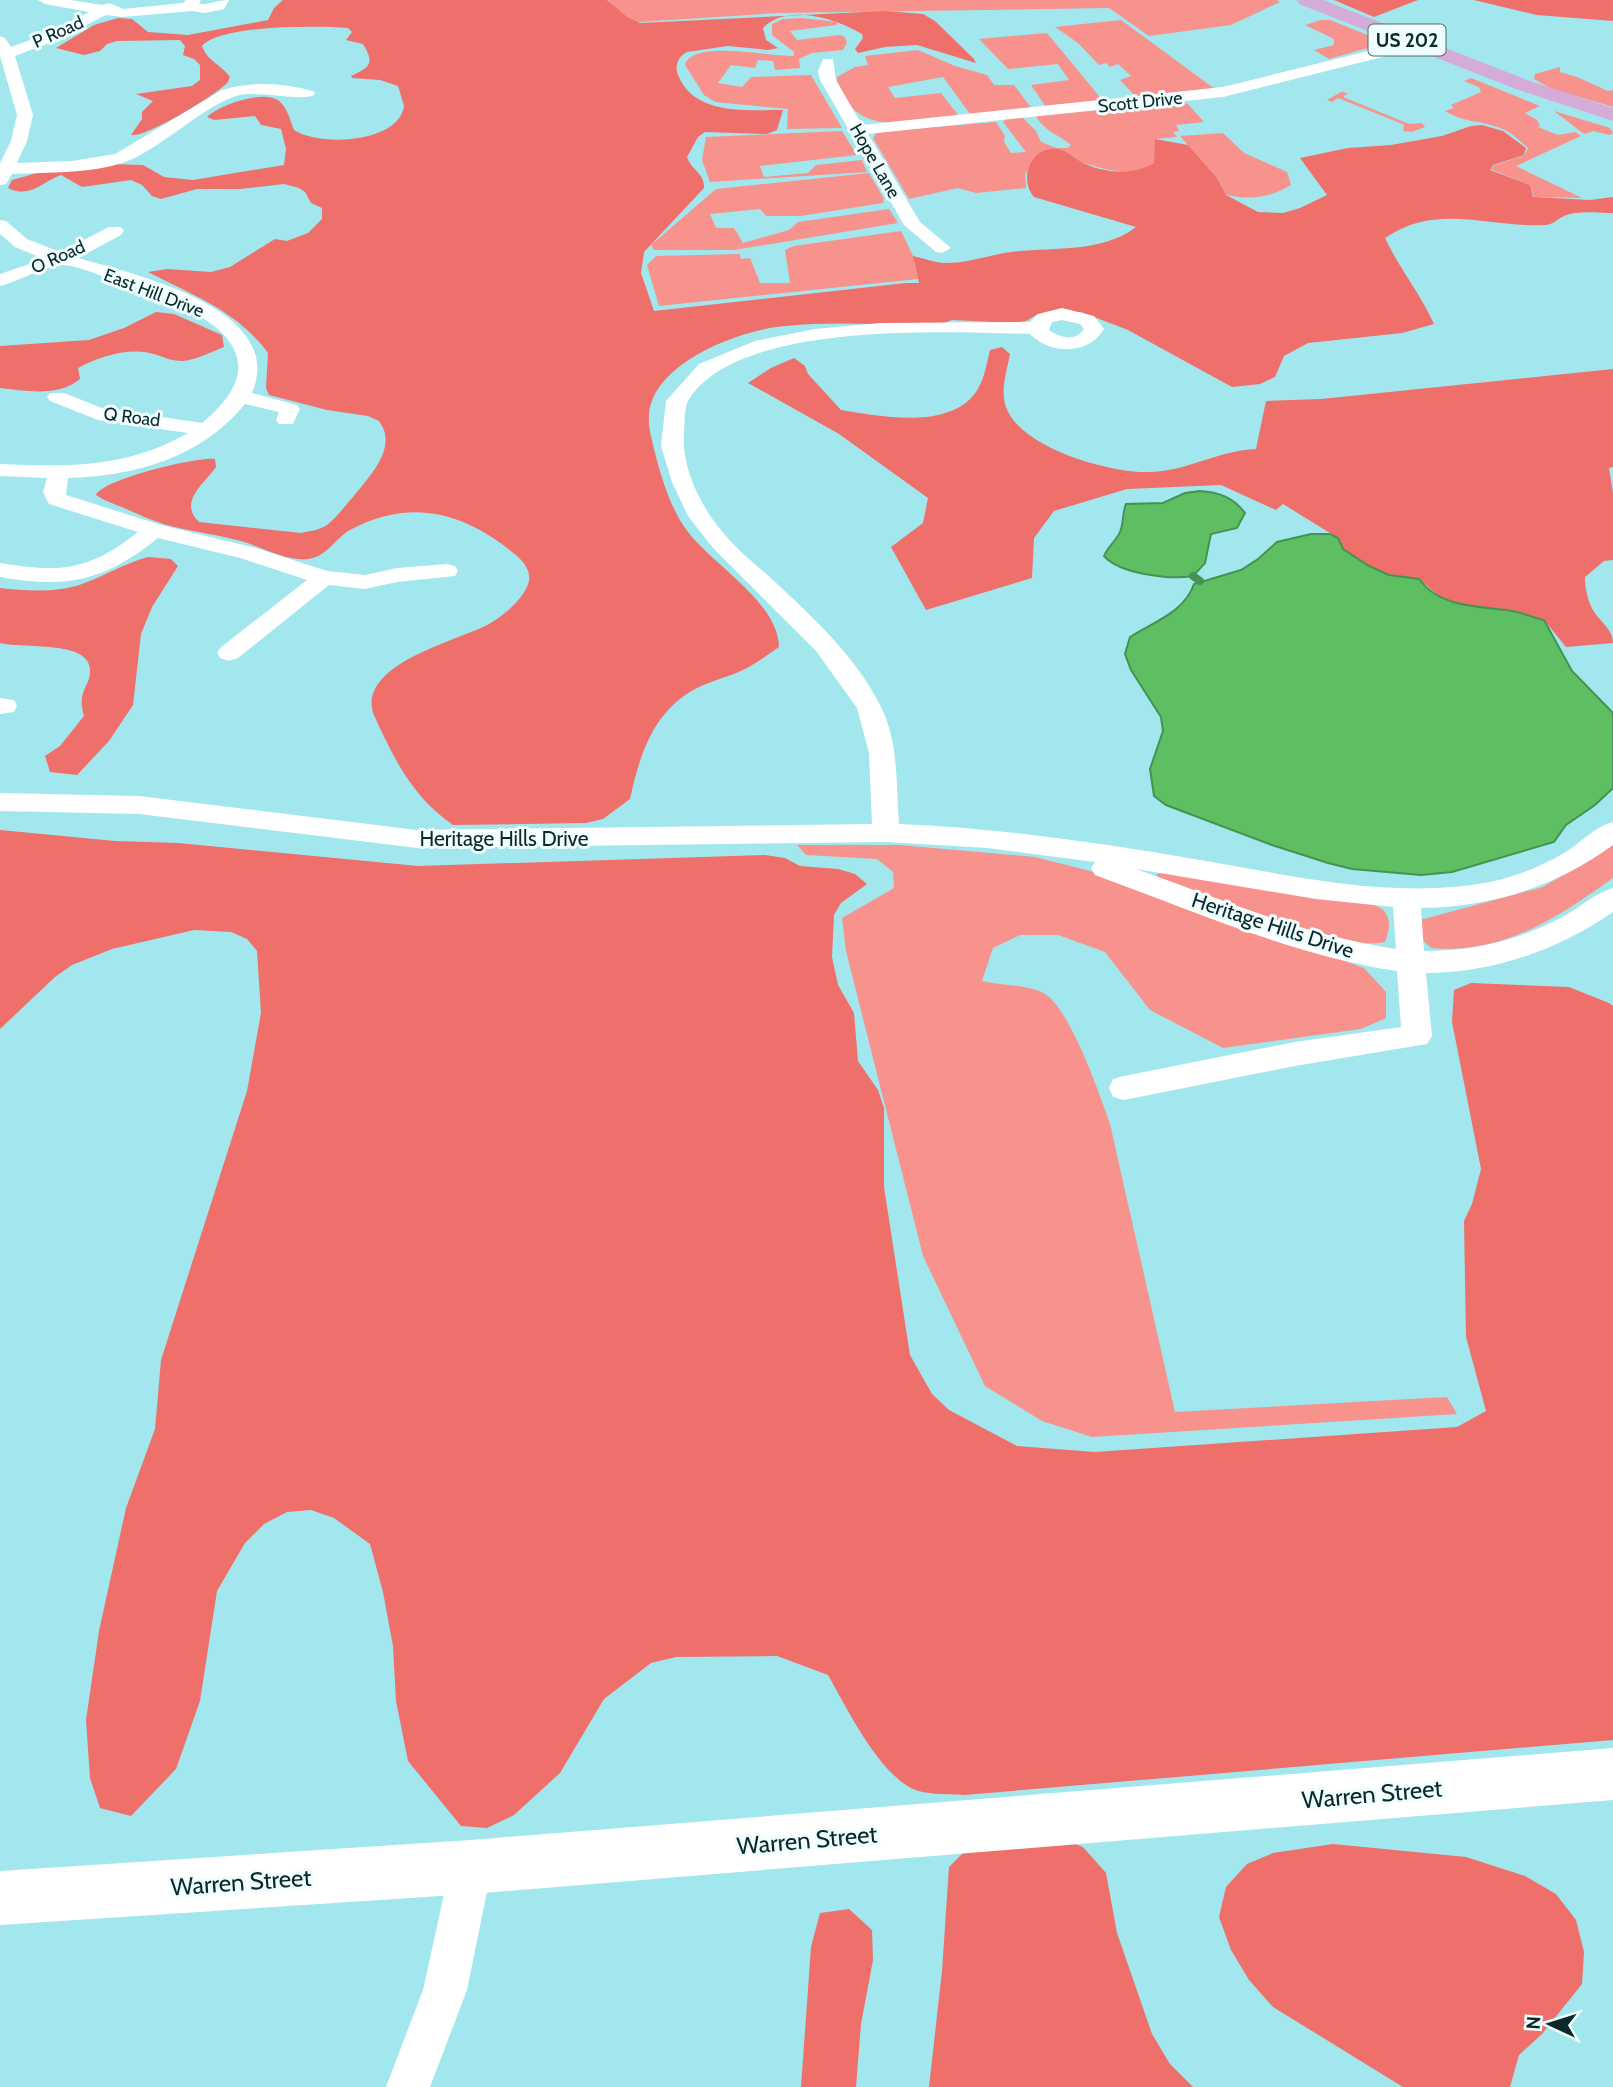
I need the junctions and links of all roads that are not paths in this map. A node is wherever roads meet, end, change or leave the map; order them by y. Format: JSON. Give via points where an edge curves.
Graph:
{"nodes":[{"id":1,"x":45,"y":0,"type":"edge"},
{"id":2,"x":122,"y":0,"type":"edge"},
{"id":3,"x":222,"y":0,"type":"edge"},
{"id":4,"x":1306,"y":0,"type":"edge"},
{"id":5,"x":193,"y":4,"type":"edge"},
{"id":6,"x":102,"y":11,"type":"junction"},
{"id":7,"x":1417,"y":44,"type":"junction"},
{"id":8,"x":4,"y":58,"type":"edge"},
{"id":9,"x":828,"y":62,"type":"dead end"},
{"id":10,"x":307,"y":94,"type":"dead end"},
{"id":11,"x":1613,"y":115,"type":"edge"},
{"id":12,"x":857,"y":130,"type":"junction"},
{"id":13,"x":3,"y":174,"type":"edge"},
{"id":14,"x":0,"y":225,"type":"edge"},
{"id":15,"x":115,"y":231,"type":"dead end"},
{"id":16,"x":73,"y":233,"type":"dead end"},
{"id":17,"x":93,"y":241,"type":"junction"},
{"id":18,"x":942,"y":248,"type":"dead end"},
{"id":19,"x":61,"y":259,"type":"junction"},
{"id":20,"x":0,"y":280,"type":"edge"},
{"id":21,"x":1037,"y":328,"type":"dead end"},
{"id":22,"x":57,"y":397,"type":"dead end"},
{"id":23,"x":242,"y":397,"type":"junction"},
{"id":24,"x":286,"y":420,"type":"dead end"},
{"id":25,"x":209,"y":429,"type":"junction"},
{"id":26,"x":0,"y":470,"type":"edge"},
{"id":27,"x":59,"y":472,"type":"junction"},
{"id":28,"x":154,"y":530,"type":"junction"},
{"id":29,"x":0,"y":570,"type":"edge"},
{"id":30,"x":447,"y":570,"type":"dead end"},
{"id":31,"x":324,"y":578,"type":"junction"},
{"id":32,"x":229,"y":653,"type":"dead end"},
{"id":33,"x":0,"y":802,"type":"edge"},
{"id":34,"x":1613,"y":831,"type":"edge"},
{"id":35,"x":886,"y":833,"type":"junction"},
{"id":36,"x":1010,"y":841,"type":"junction"},
{"id":37,"x":1613,"y":898,"type":"edge"},
{"id":38,"x":1406,"y":899,"type":"junction"},
{"id":39,"x":1410,"y":961,"type":"junction"},
{"id":40,"x":1124,"y":1088,"type":"dead end"},
{"id":41,"x":1613,"y":1774,"type":"edge"},
{"id":42,"x":471,"y":1867,"type":"junction"},
{"id":43,"x":0,"y":1898,"type":"edge"},
{"id":44,"x":408,"y":2087,"type":"edge"}],
"edges":[{"from":1,"to":6,"type":"street"},
{"from":2,"to":6,"type":"street"},
{"from":3,"to":5,"type":"street","name":"P Road","via":[[210,9]]},
{"from":4,"to":7,"type":"main road","number":"US 202"},
{"from":5,"to":6,"type":"street","name":"P Road","via":[[148,13]]},
{"from":6,"to":8,"type":"street","name":"P Road"},
{"from":7,"to":11,"type":"main road","number":"US 202"},
{"from":7,"to":12,"type":"street","name":"Scott Drive","via":[[1223,92]]},
{"from":8,"to":13,"type":"street","via":[[19,116],[19,141]]},
{"from":9,"to":12,"type":"street","name":"Hope Lane","via":[[828,80]]},
{"from":10,"to":13,"type":"street","via":[[240,89],[120,158]]},
{"from":12,"to":18,"type":"street","name":"Hope Lane","via":[[912,225]]},
{"from":14,"to":19,"type":"street","name":"East Hill Drive","via":[[21,243]]},
{"from":15,"to":17,"type":"street","name":"O Road"},
{"from":16,"to":17,"type":"street"},
{"from":17,"to":19,"type":"street","name":"O Road"},
{"from":19,"to":20,"type":"street","name":"O Road"},
{"from":19,"to":23,"type":"street","name":"East Hill Drive","via":[[169,295],[215,316],[241,342],[247,359]]},
{"from":21,"to":35,"type":"street","via":[[842,330],[785,338],[724,360],[699,376],[680,393],[671,412],[674,458],[697,512],[737,561],[830,652],[870,711],[881,743]]},
{"from":22,"to":25,"type":"street","name":"Q Road","via":[[98,414]]},
{"from":23,"to":24,"type":"street","via":[[290,410]]},
{"from":23,"to":25,"type":"street"},
{"from":25,"to":27,"type":"street","via":[[151,460],[122,468]]},
{"from":26,"to":27,"type":"street"},
{"from":27,"to":28,"type":"street","via":[[54,492],[57,499]]},
{"from":28,"to":29,"type":"street","via":[[113,561],[85,570],[31,576]]},
{"from":28,"to":31,"type":"street"},
{"from":30,"to":31,"type":"street","via":[[365,582]]},
{"from":31,"to":32,"type":"street"},
{"from":33,"to":35,"type":"street","name":"Heritage Hills Drive","via":[[139,806],[417,839]]},
{"from":34,"to":38,"type":"street","name":"Heritage Hills Drive","via":[[1560,869],[1524,884],[1450,899]]},
{"from":35,"to":36,"type":"street","name":"Heritage Hills Drive"},
{"from":36,"to":38,"type":"street","name":"Heritage Hills Drive"},
{"from":36,"to":39,"type":"street","name":"Heritage Hills Drive","via":[[1108,869],[1326,945]]},
{"from":37,"to":39,"type":"street","name":"Heritage Hills Drive","via":[[1526,947],[1462,961]]},
{"from":38,"to":39,"type":"street"},
{"from":39,"to":40,"type":"street","via":[[1418,1036],[1295,1054]]},
{"from":41,"to":42,"type":"street","name":"Warren Street"},
{"from":42,"to":43,"type":"street","name":"Warren Street"},
{"from":42,"to":44,"type":"street","via":[[445,1990]]}]}
